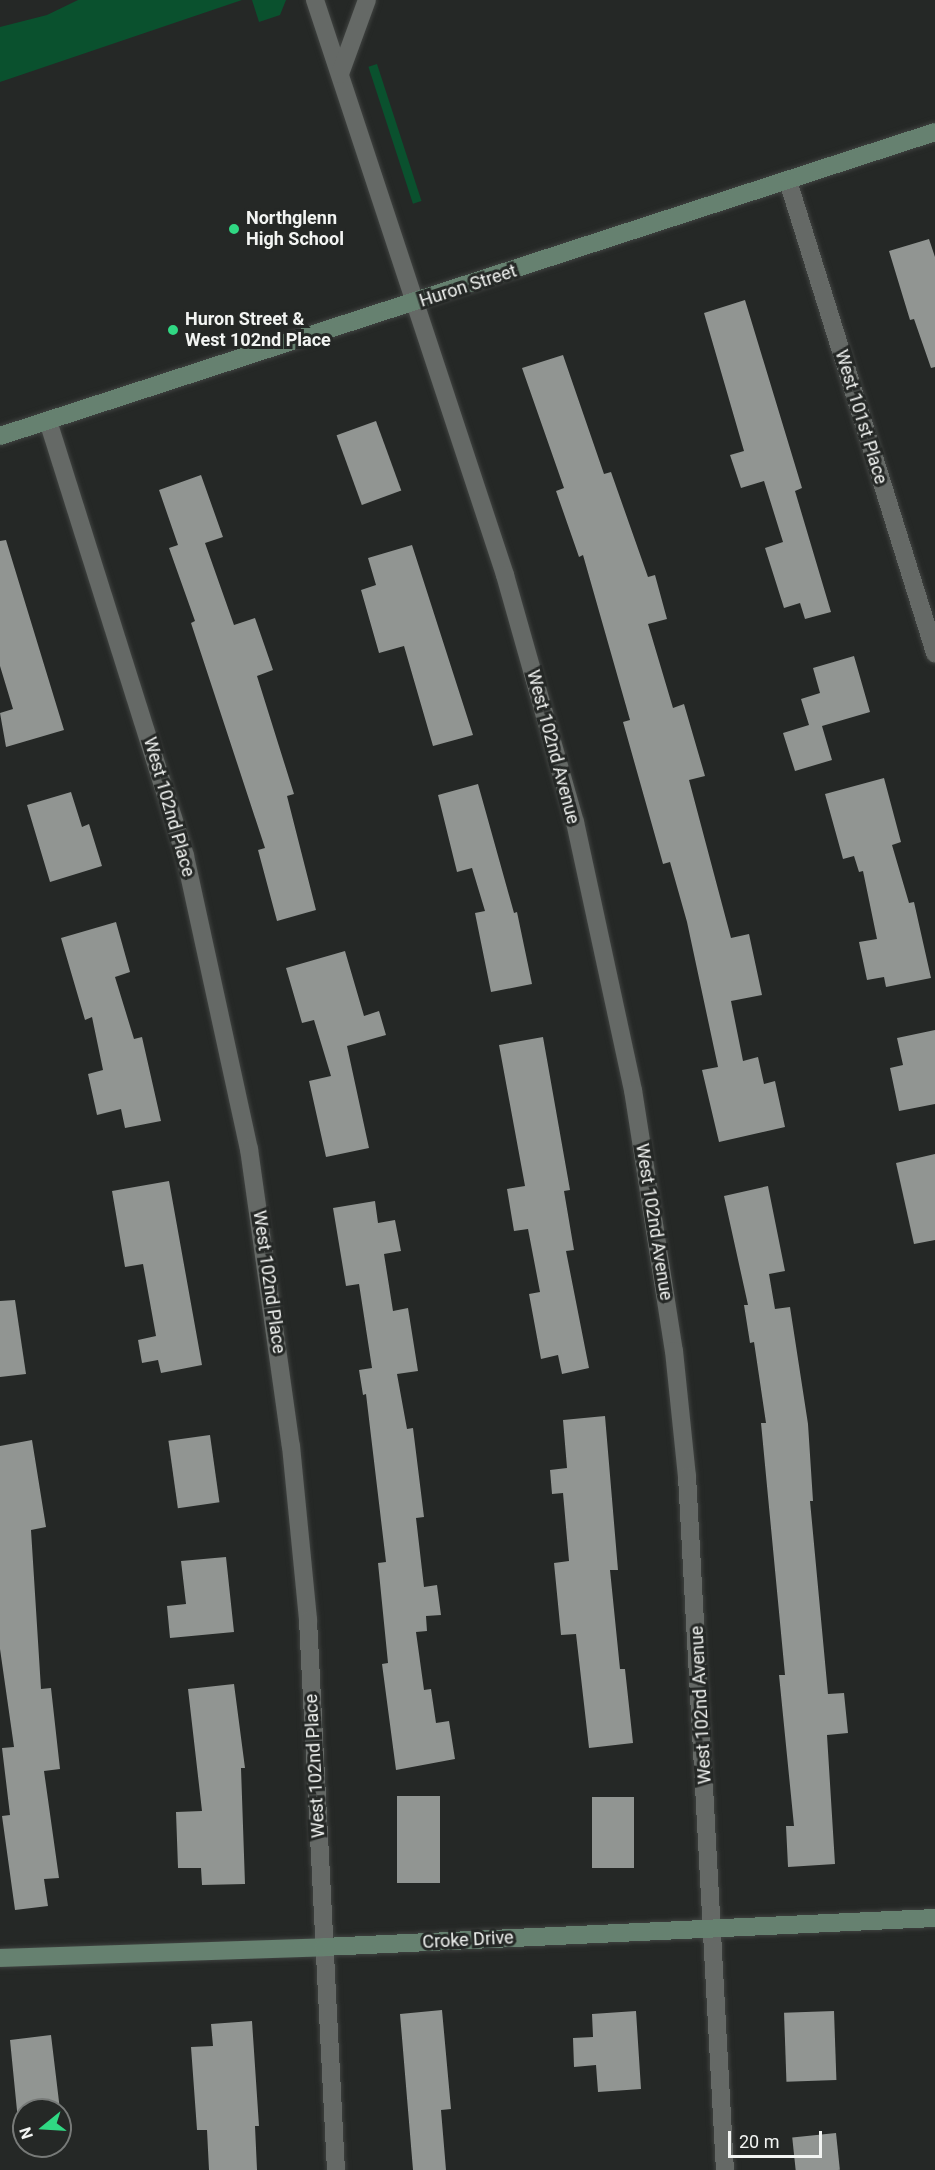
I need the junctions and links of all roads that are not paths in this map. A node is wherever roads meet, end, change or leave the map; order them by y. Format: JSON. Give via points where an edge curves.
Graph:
{"nodes":[{"id":1,"x":315,"y":0,"type":"edge"},
{"id":2,"x":367,"y":0,"type":"edge"},
{"id":3,"x":340,"y":74,"type":"junction"},
{"id":4,"x":935,"y":132,"type":"edge"},
{"id":5,"x":788,"y":181,"type":"junction"},
{"id":6,"x":417,"y":302,"type":"junction"},
{"id":7,"x":48,"y":421,"type":"junction"},
{"id":8,"x":0,"y":436,"type":"edge"},
{"id":9,"x":935,"y":654,"type":"edge"},
{"id":10,"x":935,"y":1918,"type":"edge"},
{"id":11,"x":715,"y":1928,"type":"junction"},
{"id":12,"x":324,"y":1947,"type":"junction"},
{"id":13,"x":0,"y":1958,"type":"edge"},
{"id":14,"x":336,"y":2170,"type":"edge"},
{"id":15,"x":725,"y":2170,"type":"edge"}],
"edges":[{"from":1,"to":3,"type":"street","name":"West 102nd Avenue"},
{"from":2,"to":3,"type":"street"},
{"from":3,"to":6,"type":"street","name":"West 102nd Avenue"},
{"from":4,"to":5,"type":"main road","name":"Huron Street"},
{"from":5,"to":6,"type":"main road","name":"Huron Street"},
{"from":5,"to":9,"type":"street","name":"West 101st Place"},
{"from":6,"to":7,"type":"main road","name":"Huron Street"},
{"from":6,"to":11,"type":"street","name":"West 102nd Avenue","via":[[505,575],[575,822],[633,1090],[674,1351],[687,1476]]},
{"from":7,"to":8,"type":"main road","name":"Huron Street"},
{"from":7,"to":12,"type":"street","name":"West 102nd Place","via":[[185,856],[249,1149],[291,1446],[307,1608]]},
{"from":10,"to":11,"type":"main road","name":"Croke Drive"},
{"from":11,"to":12,"type":"main road","name":"Croke Drive"},
{"from":11,"to":15,"type":"street","name":"West 102nd Avenue"},
{"from":12,"to":13,"type":"main road","name":"Croke Drive"},
{"from":12,"to":14,"type":"street","name":"West 102nd Place"}]}
